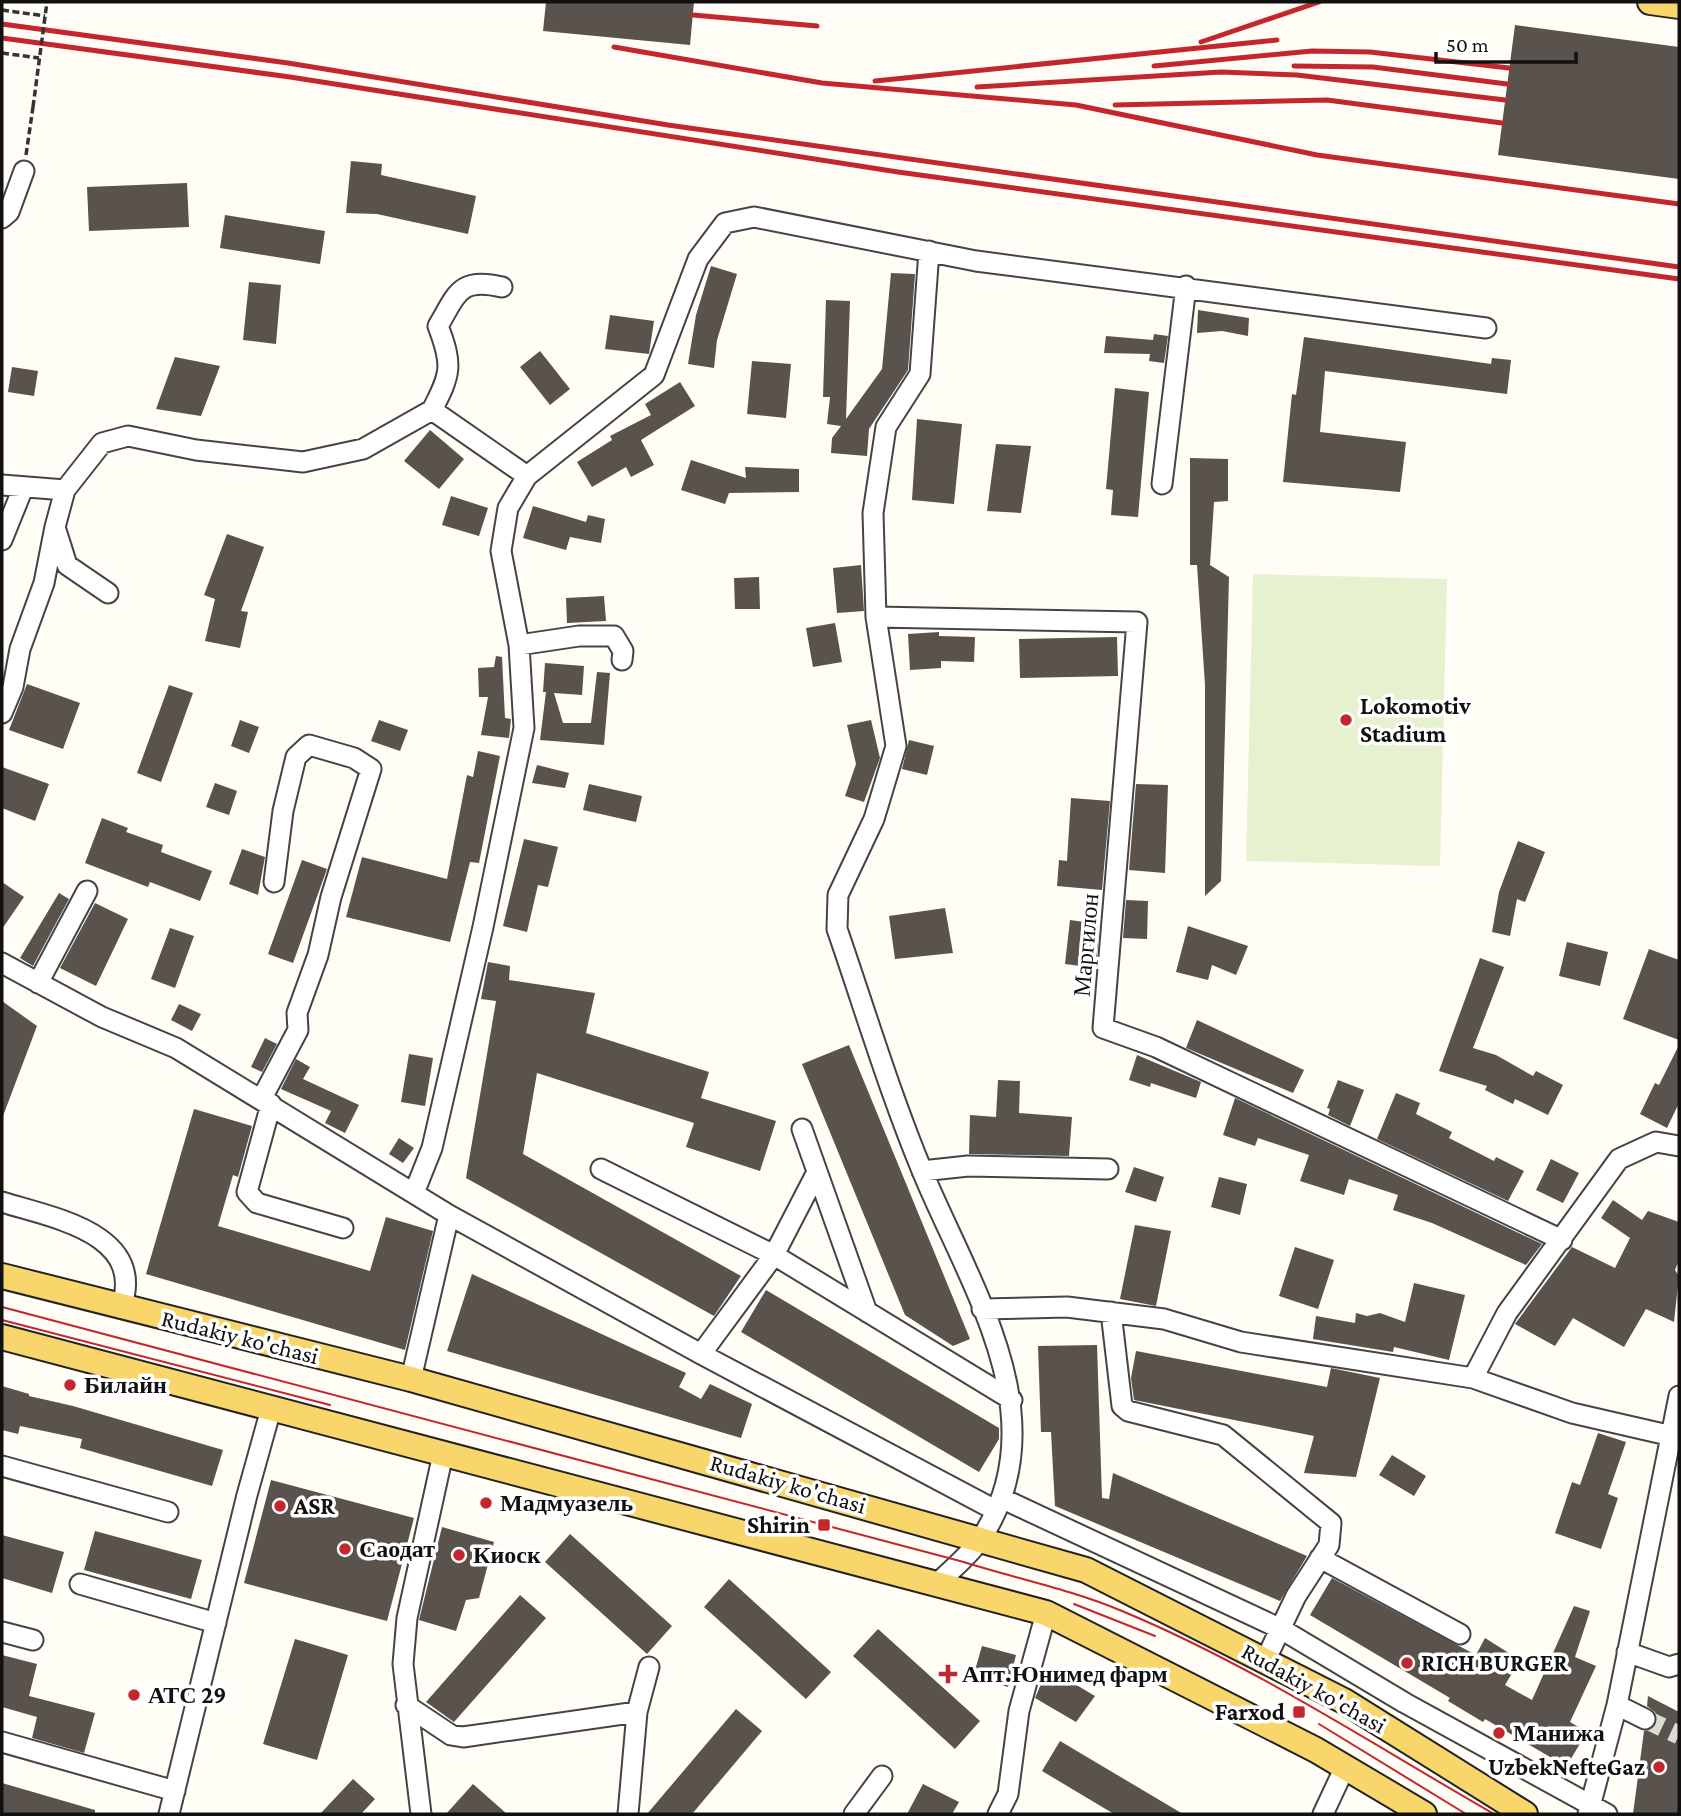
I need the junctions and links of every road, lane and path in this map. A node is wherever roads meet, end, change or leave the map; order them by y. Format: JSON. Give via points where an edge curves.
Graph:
{"nodes":[{"id":1,"x":47,"y":2,"type":"edge"},
{"id":2,"x":1650,"y":2,"type":"edge"},
{"id":3,"x":1679,"y":6,"type":"edge"},
{"id":4,"x":2,"y":10,"type":"edge"},
{"id":5,"x":45,"y":16,"type":"junction"},
{"id":6,"x":2,"y":53,"type":"edge"},
{"id":7,"x":39,"y":58,"type":"junction"},
{"id":8,"x":24,"y":171,"type":"joint"},
{"id":9,"x":2,"y":218,"type":"edge"},
{"id":10,"x":929,"y":251,"type":"junction"},
{"id":11,"x":1186,"y":286,"type":"junction"},
{"id":12,"x":502,"y":287,"type":"dead end"},
{"id":13,"x":1486,"y":328,"type":"dead end"},
{"id":14,"x":432,"y":410,"type":"junction"},
{"id":15,"x":527,"y":476,"type":"junction"},
{"id":16,"x":1162,"y":484,"type":"dead end"},
{"id":17,"x":2,"y":485,"type":"edge"},
{"id":18,"x":23,"y":488,"type":"junction"},
{"id":19,"x":65,"y":490,"type":"junction"},
{"id":20,"x":55,"y":527,"type":"junction"},
{"id":21,"x":2,"y":540,"type":"edge"},
{"id":22,"x":108,"y":593,"type":"dead end"},
{"id":23,"x":876,"y":617,"type":"junction"},
{"id":24,"x":519,"y":645,"type":"junction"},
{"id":25,"x":622,"y":660,"type":"dead end"},
{"id":26,"x":2,"y":713,"type":"edge"},
{"id":27,"x":274,"y":882,"type":"dead end"},
{"id":28,"x":87,"y":891,"type":"dead end"},
{"id":29,"x":2,"y":963,"type":"edge"},
{"id":30,"x":38,"y":983,"type":"junction"},
{"id":31,"x":266,"y":1101,"type":"junction"},
{"id":32,"x":802,"y":1129,"type":"dead end"},
{"id":33,"x":1679,"y":1146,"type":"edge"},
{"id":34,"x":601,"y":1169,"type":"dead end"},
{"id":35,"x":1108,"y":1169,"type":"dead end"},
{"id":36,"x":922,"y":1171,"type":"junction"},
{"id":37,"x":817,"y":1172,"type":"junction"},
{"id":38,"x":414,"y":1193,"type":"junction"},
{"id":39,"x":2,"y":1202,"type":"edge"},
{"id":40,"x":449,"y":1215,"type":"junction"},
{"id":41,"x":343,"y":1228,"type":"dead end"},
{"id":42,"x":1562,"y":1240,"type":"junction"},
{"id":43,"x":774,"y":1255,"type":"junction"},
{"id":44,"x":2,"y":1276,"type":"edge"},
{"id":45,"x":121,"y":1308,"type":"junction"},
{"id":46,"x":982,"y":1309,"type":"junction"},
{"id":47,"x":867,"y":1312,"type":"junction"},
{"id":48,"x":1111,"y":1312,"type":"junction"},
{"id":49,"x":2,"y":1337,"type":"edge"},
{"id":50,"x":701,"y":1354,"type":"junction"},
{"id":51,"x":1473,"y":1378,"type":"junction"},
{"id":52,"x":411,"y":1379,"type":"junction"},
{"id":53,"x":1679,"y":1396,"type":"edge"},
{"id":54,"x":1012,"y":1400,"type":"junction"},
{"id":55,"x":271,"y":1409,"type":"junction"},
{"id":56,"x":1672,"y":1436,"type":"junction"},
{"id":57,"x":443,"y":1454,"type":"junction"},
{"id":58,"x":1674,"y":1458,"type":"edge"},
{"id":59,"x":2,"y":1466,"type":"edge"},
{"id":60,"x":998,"y":1504,"type":"junction"},
{"id":61,"x":168,"y":1512,"type":"dead end"},
{"id":62,"x":981,"y":1538,"type":"junction"},
{"id":63,"x":1320,"y":1558,"type":"junction"},
{"id":64,"x":938,"y":1583,"type":"junction"},
{"id":65,"x":80,"y":1584,"type":"dead end"},
{"id":66,"x":1046,"y":1613,"type":"junction"},
{"id":67,"x":216,"y":1623,"type":"junction"},
{"id":68,"x":1281,"y":1629,"type":"junction"},
{"id":69,"x":2,"y":1632,"type":"edge"},
{"id":70,"x":1461,"y":1634,"type":"dead end"},
{"id":71,"x":33,"y":1640,"type":"dead end"},
{"id":72,"x":1627,"y":1652,"type":"junction"},
{"id":73,"x":1265,"y":1661,"type":"junction"},
{"id":74,"x":1679,"y":1664,"type":"edge"},
{"id":75,"x":649,"y":1667,"type":"dead end"},
{"id":76,"x":406,"y":1705,"type":"junction"},
{"id":77,"x":1617,"y":1705,"type":"junction"},
{"id":78,"x":637,"y":1712,"type":"junction"},
{"id":79,"x":1645,"y":1719,"type":"tunnel mouth"},
{"id":80,"x":2,"y":1742,"type":"edge"},
{"id":81,"x":1345,"y":1767,"type":"junction"},
{"id":82,"x":882,"y":1776,"type":"dead end"},
{"id":83,"x":175,"y":1791,"type":"junction"},
{"id":84,"x":1595,"y":1812,"type":"edge"},
{"id":85,"x":169,"y":1814,"type":"edge"},
{"id":86,"x":421,"y":1814,"type":"edge"},
{"id":87,"x":628,"y":1814,"type":"edge"},
{"id":88,"x":853,"y":1814,"type":"edge"},
{"id":89,"x":998,"y":1814,"type":"edge"},
{"id":90,"x":1323,"y":1814,"type":"edge"},
{"id":91,"x":1424,"y":1814,"type":"edge"},
{"id":92,"x":1525,"y":1814,"type":"edge"}],
"edges":[{"from":1,"to":5,"type":"path","bridge":true},
{"from":2,"to":3,"type":"main road"},
{"from":4,"to":5,"type":"path"},
{"from":5,"to":7,"type":"path","bridge":true},
{"from":6,"to":7,"type":"path"},
{"from":7,"to":8,"type":"path","bridge":true},
{"from":8,"to":9,"type":"street","via":[[9,212]]},
{"from":10,"to":11,"type":"street","via":[[976,261]]},
{"from":10,"to":15,"type":"street","via":[[754,217],[724,223],[698,259],[654,374]]},
{"from":10,"to":23,"type":"street","via":[[920,374],[886,426],[873,513]]},
{"from":11,"to":13,"type":"street"},
{"from":11,"to":16,"type":"street"},
{"from":12,"to":14,"type":"street","via":[[480,281],[459,290],[438,326],[449,355],[449,378]]},
{"from":14,"to":15,"type":"street"},
{"from":14,"to":19,"type":"street","via":[[363,449],[303,463],[128,436],[102,443]]},
{"from":15,"to":24,"type":"street","via":[[508,508],[501,551]]},
{"from":17,"to":18,"type":"street"},
{"from":18,"to":19,"type":"street"},
{"from":18,"to":21,"type":"street"},
{"from":19,"to":20,"type":"street"},
{"from":20,"to":22,"type":"street","via":[[67,565]]},
{"from":20,"to":26,"type":"street","via":[[44,583]]},
{"from":23,"to":36,"type":"street","via":[[896,746],[874,819],[838,895],[837,929]]},
{"from":23,"to":42,"type":"street","name":"Маргилон","via":[[1138,622],[1103,1028],[1156,1047]]},
{"from":24,"to":25,"type":"street","via":[[614,636],[623,651]]},
{"from":24,"to":38,"type":"street","via":[[524,728],[435,1135]]},
{"from":27,"to":31,"type":"street","via":[[296,757],[309,745],[354,758],[371,769],[297,1013],[298,1030]]},
{"from":28,"to":30,"type":"street"},
{"from":29,"to":30,"type":"street"},
{"from":30,"to":31,"type":"street","via":[[176,1048]]},
{"from":31,"to":38,"type":"street"},
{"from":31,"to":41,"type":"street","via":[[247,1192],[250,1198]]},
{"from":32,"to":37,"type":"street"},
{"from":33,"to":42,"type":"street","via":[[1656,1142],[1619,1158]]},
{"from":34,"to":43,"type":"street"},
{"from":35,"to":36,"type":"street","via":[[968,1166]]},
{"from":36,"to":46,"type":"street"},
{"from":37,"to":43,"type":"street"},
{"from":37,"to":47,"type":"street"},
{"from":38,"to":40,"type":"street"},
{"from":39,"to":45,"type":"street","via":[[84,1228],[116,1252],[127,1291]]},
{"from":40,"to":50,"type":"street"},
{"from":40,"to":52,"type":"street"},
{"from":42,"to":51,"type":"street","via":[[1507,1313]]},
{"from":43,"to":47,"type":"street"},
{"from":43,"to":50,"type":"street"},
{"from":44,"to":45,"type":"main road","name":"Rudakiy ko'chasi"},
{"from":45,"to":52,"type":"main road","name":"Rudakiy ko'chasi"},
{"from":46,"to":48,"type":"street","via":[[1067,1307]]},
{"from":46,"to":54,"type":"street","via":[[1003,1358]]},
{"from":47,"to":54,"type":"street"},
{"from":48,"to":51,"type":"street","via":[[1164,1319],[1241,1342]]},
{"from":48,"to":63,"type":"street","via":[[1122,1406],[1128,1412],[1223,1435],[1331,1523],[1329,1545]]},
{"from":49,"to":55,"type":"main road"},
{"from":50,"to":60,"type":"street"},
{"from":51,"to":56,"type":"street","via":[[1572,1413]]},
{"from":52,"to":62,"type":"main road","name":"Rudakiy ko'chasi"},
{"from":53,"to":56,"type":"street"},
{"from":54,"to":60,"type":"street","via":[[1013,1441]]},
{"from":55,"to":57,"type":"main road"},
{"from":55,"to":67,"type":"street"},
{"from":56,"to":58,"type":"street"},
{"from":57,"to":64,"type":"main road"},
{"from":57,"to":76,"type":"street","via":[[407,1618]]},
{"from":58,"to":72,"type":"street"},
{"from":59,"to":61,"type":"street"},
{"from":60,"to":62,"type":"street"},
{"from":60,"to":68,"type":"street"},
{"from":62,"to":64,"type":"street"},
{"from":62,"to":73,"type":"main road","name":"Rudakiy ko'chasi","via":[[1086,1570]]},
{"from":63,"to":68,"type":"street"},
{"from":63,"to":70,"type":"street"},
{"from":64,"to":66,"type":"main road"},
{"from":65,"to":67,"type":"street"},
{"from":66,"to":81,"type":"main road"},
{"from":66,"to":89,"type":"street","via":[[1019,1711],[1008,1794]]},
{"from":67,"to":83,"type":"street"},
{"from":68,"to":73,"type":"street"},
{"from":68,"to":84,"type":"street"},
{"from":69,"to":71,"type":"street"},
{"from":72,"to":74,"type":"street","via":[[1669,1667]]},
{"from":72,"to":77,"type":"street"},
{"from":73,"to":92,"type":"main road","name":"Rudakiy ko'chasi","via":[[1345,1701]]},
{"from":75,"to":78,"type":"street"},
{"from":76,"to":78,"type":"street","via":[[451,1735],[463,1737]]},
{"from":76,"to":86,"type":"street"},
{"from":77,"to":79,"type":"street"},
{"from":77,"to":84,"type":"street"},
{"from":78,"to":87,"type":"street"},
{"from":80,"to":83,"type":"street"},
{"from":81,"to":90,"type":"street"},
{"from":81,"to":91,"type":"main road"},
{"from":82,"to":88,"type":"street"},
{"from":83,"to":85,"type":"street"}]}
